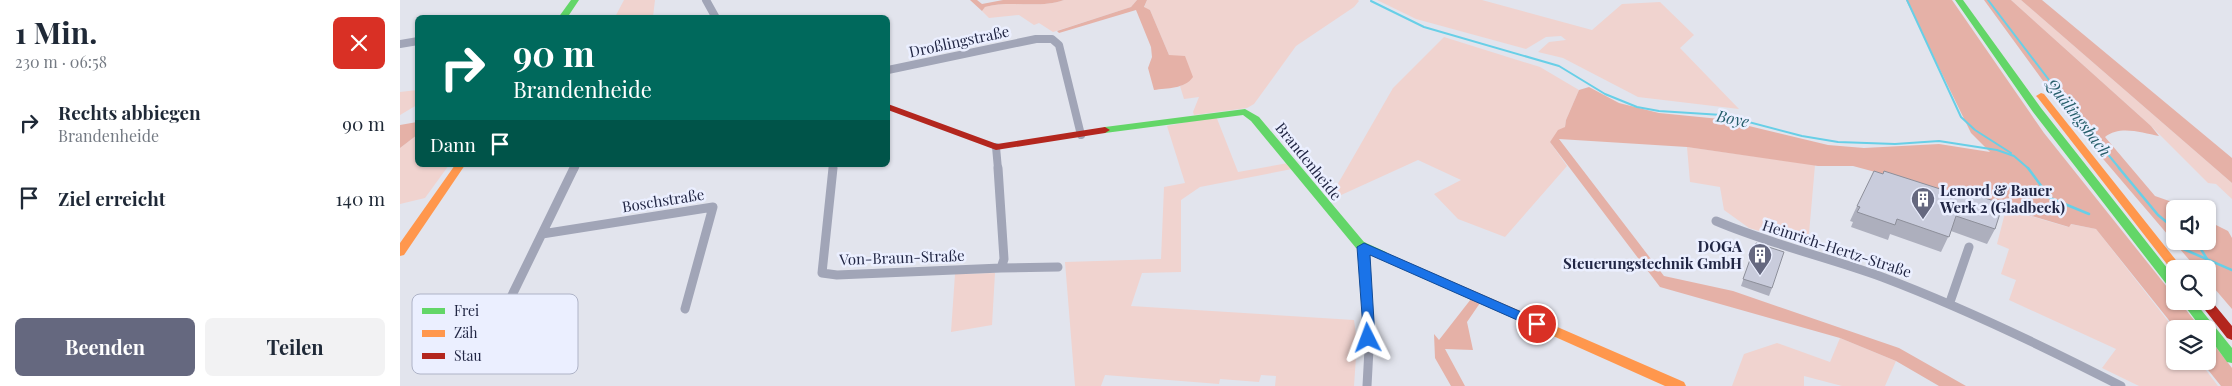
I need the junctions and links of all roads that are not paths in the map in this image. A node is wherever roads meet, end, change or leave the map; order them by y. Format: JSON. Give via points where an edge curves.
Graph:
{"nodes":[{"id":1,"x":575,"y":0,"type":"edge"},
{"id":2,"x":706,"y":0,"type":"edge"},
{"id":3,"x":1959,"y":0,"type":"edge"},
{"id":4,"x":1972,"y":0,"type":"edge"},
{"id":5,"x":564,"y":15,"type":"edge"},
{"id":6,"x":714,"y":15,"type":"edge"},
{"id":7,"x":415,"y":42,"type":"edge"},
{"id":8,"x":400,"y":44,"type":"edge"},
{"id":9,"x":890,"y":70,"type":"edge"},
{"id":10,"x":890,"y":108,"type":"edge"},
{"id":11,"x":1081,"y":135,"type":"junction"},
{"id":12,"x":996,"y":147,"type":"junction"},
{"id":13,"x":459,"y":167,"type":"edge"},
{"id":14,"x":575,"y":167,"type":"edge"},
{"id":15,"x":833,"y":167,"type":"edge"},
{"id":16,"x":1716,"y":221,"type":"dead end"},
{"id":17,"x":542,"y":234,"type":"junction"},
{"id":18,"x":1364,"y":247,"type":"junction"},
{"id":19,"x":1969,"y":247,"type":"dead end"},
{"id":20,"x":400,"y":252,"type":"edge"},
{"id":21,"x":2171,"y":260,"type":"edge"},
{"id":22,"x":1058,"y":267,"type":"dead end"},
{"id":23,"x":1001,"y":268,"type":"junction"},
{"id":24,"x":2166,"y":275,"type":"edge"},
{"id":25,"x":513,"y":294,"type":"edge"},
{"id":26,"x":1950,"y":302,"type":"junction"},
{"id":27,"x":685,"y":309,"type":"dead end"},
{"id":28,"x":2194,"y":310,"type":"edge"},
{"id":29,"x":2211,"y":310,"type":"edge"},
{"id":30,"x":2232,"y":335,"type":"edge"},
{"id":31,"x":2232,"y":358,"type":"edge"},
{"id":32,"x":1367,"y":386,"type":"edge"},
{"id":33,"x":1680,"y":386,"type":"edge"},
{"id":34,"x":2121,"y":386,"type":"edge"}],
"edges":[{"from":1,"to":5,"type":"main road"},
{"from":2,"to":6,"type":"street"},
{"from":3,"to":24,"type":"main road","via":[[2054,132]]},
{"from":4,"to":21,"type":"main road","via":[[2034,86]]},
{"from":7,"to":8,"type":"street"},
{"from":9,"to":11,"type":"street","name":"Droßlingstraße","via":[[1036,39],[1052,39],[1058,45]]},
{"from":10,"to":12,"type":"main road","name":"Brandenheide"},
{"from":11,"to":12,"type":"main road","name":"Brandenheide"},
{"from":11,"to":18,"type":"main road","name":"Brandenheide","via":[[1245,112],[1255,119],[1351,236]]},
{"from":12,"to":23,"type":"street","via":[[1004,259]]},
{"from":13,"to":20,"type":"main road"},
{"from":14,"to":17,"type":"street"},
{"from":15,"to":23,"type":"street","name":"Von-Braun-Straße","via":[[822,273]]},
{"from":16,"to":26,"type":"street","name":"Heinrich-Hertz-Straße","via":[[1745,234],[1812,252]]},
{"from":17,"to":25,"type":"street"},
{"from":17,"to":27,"type":"street","name":"Boschstraße","via":[[713,207]]},
{"from":18,"to":32,"type":"street","via":[[1369,349]]},
{"from":18,"to":33,"type":"main road","name":"Brandenheide"},
{"from":19,"to":26,"type":"street"},
{"from":22,"to":23,"type":"street","name":"Von-Braun-Straße"},
{"from":26,"to":34,"type":"street","name":"Heinrich-Hertz-Straße"},
{"from":28,"to":31,"type":"main road"},
{"from":29,"to":30,"type":"main road"}]}
